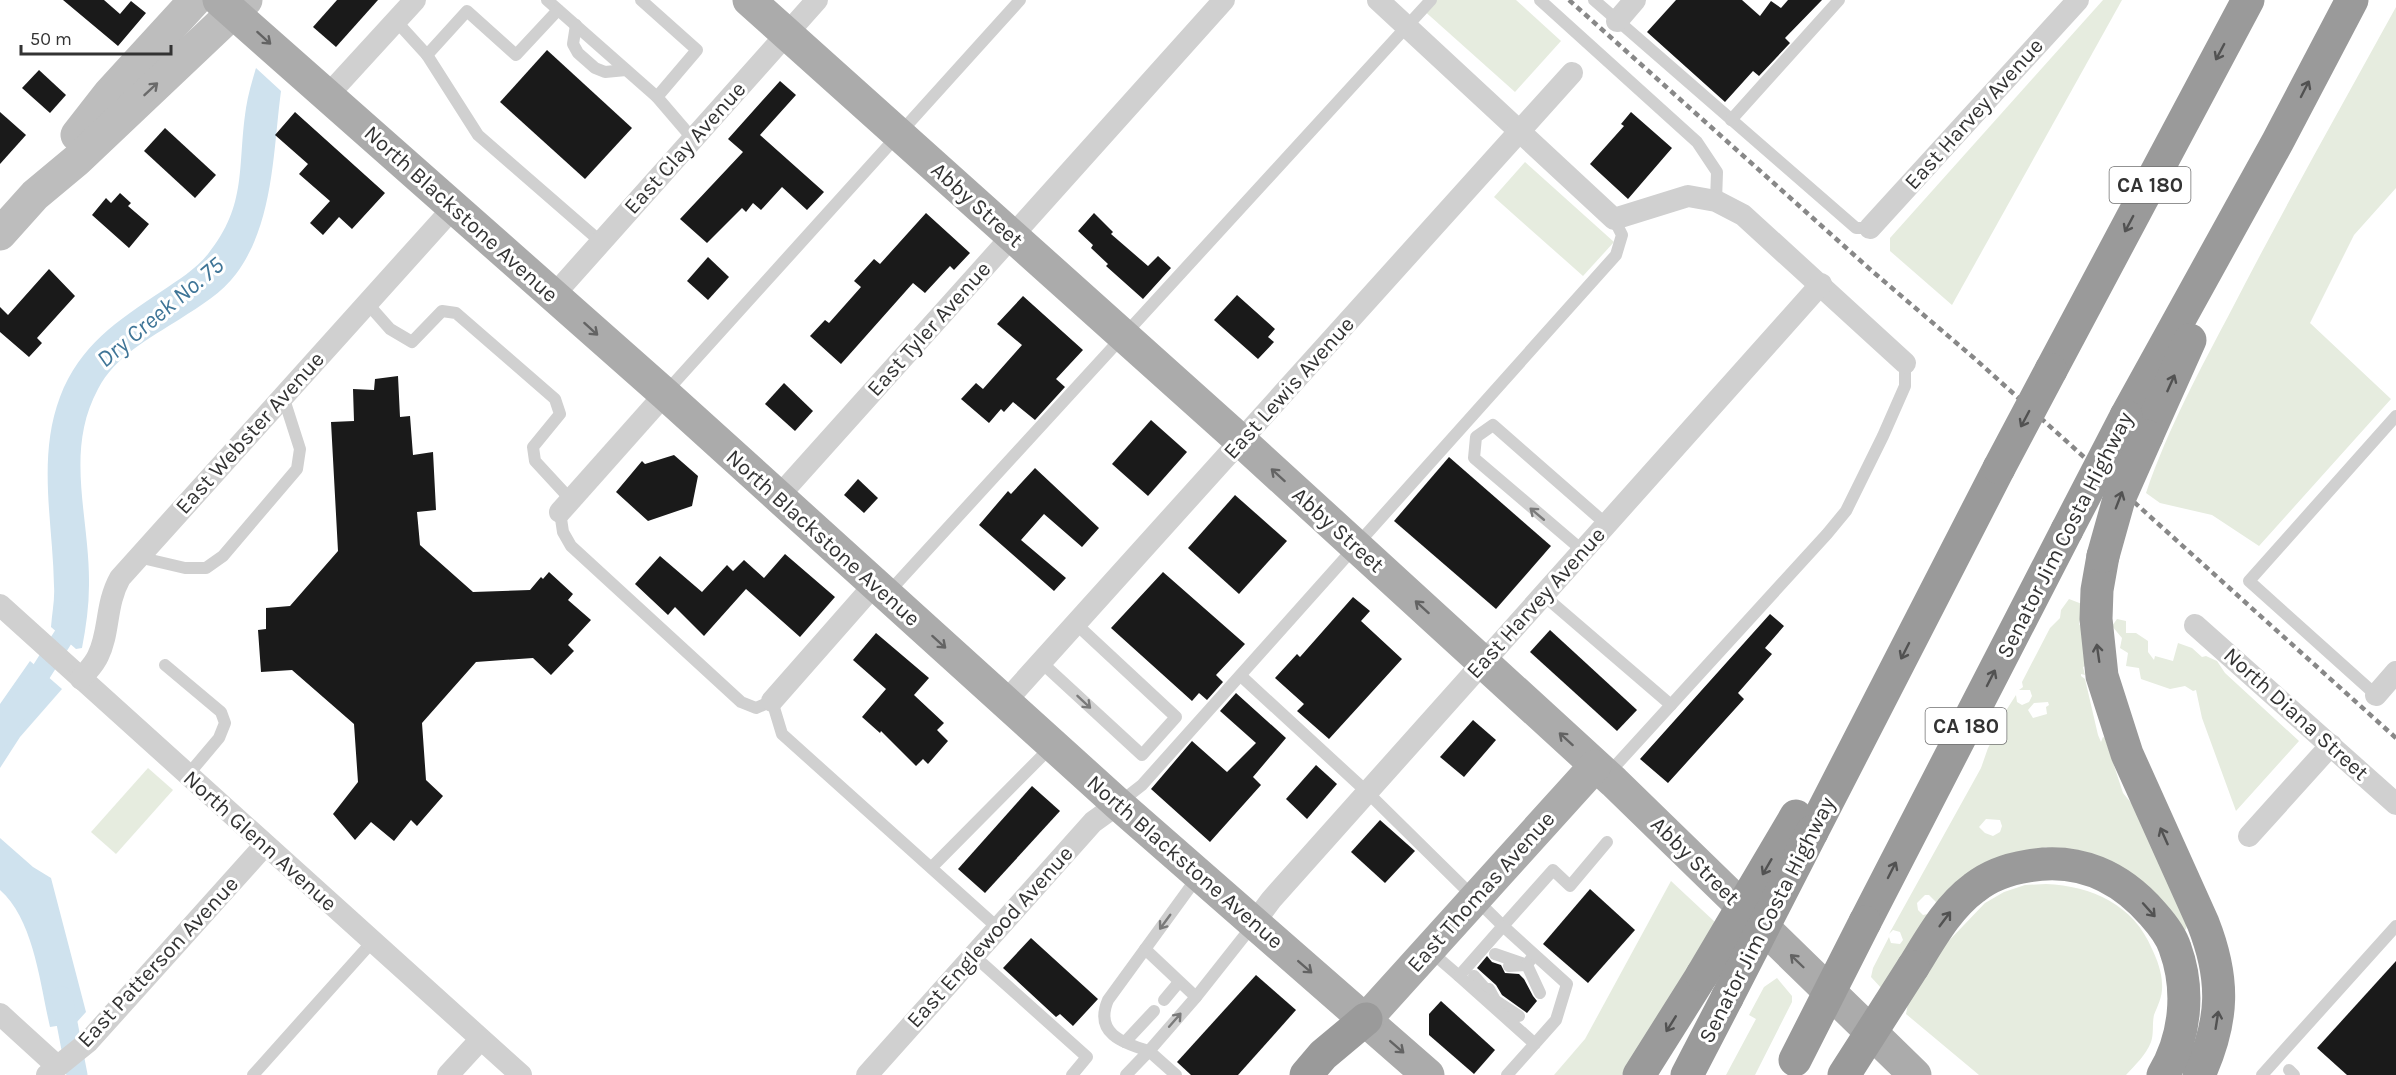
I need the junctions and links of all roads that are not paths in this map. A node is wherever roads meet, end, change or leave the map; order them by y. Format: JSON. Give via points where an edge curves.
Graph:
{"nodes":[{"id":1,"x":195,"y":0,"type":"edge"},
{"id":2,"x":415,"y":0,"type":"edge"},
{"id":3,"x":547,"y":0,"type":"edge"},
{"id":4,"x":641,"y":0,"type":"edge"},
{"id":5,"x":749,"y":0,"type":"edge"},
{"id":6,"x":817,"y":0,"type":"edge"},
{"id":7,"x":1020,"y":0,"type":"edge"},
{"id":8,"x":1224,"y":0,"type":"edge"},
{"id":9,"x":1378,"y":0,"type":"edge"},
{"id":10,"x":1431,"y":0,"type":"edge"},
{"id":11,"x":1540,"y":0,"type":"edge"},
{"id":12,"x":1594,"y":0,"type":"edge"},
{"id":13,"x":1635,"y":0,"type":"edge"},
{"id":14,"x":1839,"y":0,"type":"edge"},
{"id":15,"x":2078,"y":0,"type":"edge"},
{"id":16,"x":2248,"y":0,"type":"edge"},
{"id":17,"x":2352,"y":0,"type":"edge"},
{"id":18,"x":233,"y":4,"type":"edge"},
{"id":19,"x":558,"y":10,"type":"junction"},
{"id":20,"x":396,"y":21,"type":"junction"},
{"id":21,"x":1617,"y":21,"type":"junction"},
{"id":22,"x":576,"y":25,"type":"junction"},
{"id":23,"x":1407,"y":26,"type":"junction"},
{"id":24,"x":787,"y":33,"type":"junction"},
{"id":25,"x":427,"y":55,"type":"junction"},
{"id":26,"x":626,"y":70,"type":"junction"},
{"id":27,"x":1572,"y":73,"type":"dead end"},
{"id":28,"x":328,"y":95,"type":"junction"},
{"id":29,"x":657,"y":97,"type":"junction"},
{"id":30,"x":1731,"y":120,"type":"junction"},
{"id":31,"x":1519,"y":132,"type":"junction"},
{"id":32,"x":899,"y":135,"type":"junction"},
{"id":33,"x":693,"y":139,"type":"junction"},
{"id":34,"x":35,"y":195,"type":"junction"},
{"id":35,"x":1716,"y":201,"type":"junction"},
{"id":36,"x":454,"y":207,"type":"junction"},
{"id":37,"x":1614,"y":219,"type":"junction"},
{"id":38,"x":1870,"y":228,"type":"joint"},
{"id":39,"x":0,"y":234,"type":"edge"},
{"id":40,"x":1012,"y":236,"type":"junction"},
{"id":41,"x":601,"y":242,"type":"junction"},
{"id":42,"x":1821,"y":284,"type":"junction"},
{"id":43,"x":553,"y":296,"type":"junction"},
{"id":44,"x":367,"y":303,"type":"junction"},
{"id":45,"x":1124,"y":337,"type":"junction"},
{"id":46,"x":1905,"y":363,"type":"joint"},
{"id":47,"x":665,"y":394,"type":"junction"},
{"id":48,"x":283,"y":396,"type":"junction"},
{"id":49,"x":2396,"y":416,"type":"edge"},
{"id":50,"x":2136,"y":426,"type":"junction"},
{"id":51,"x":1241,"y":441,"type":"junction"},
{"id":52,"x":778,"y":497,"type":"junction"},
{"id":53,"x":565,"y":506,"type":"junction"},
{"id":54,"x":1606,"y":524,"type":"junction"},
{"id":55,"x":1356,"y":547,"type":"junction"},
{"id":56,"x":1582,"y":551,"type":"junction"},
{"id":57,"x":138,"y":557,"type":"junction"},
{"id":58,"x":881,"y":590,"type":"junction"},
{"id":59,"x":1543,"y":595,"type":"junction"},
{"id":60,"x":0,"y":605,"type":"edge"},
{"id":61,"x":1076,"y":624,"type":"junction"},
{"id":62,"x":2195,"y":624,"type":"dead end"},
{"id":63,"x":1041,"y":662,"type":"junction"},
{"id":64,"x":1483,"y":662,"type":"junction"},
{"id":65,"x":165,"y":665,"type":"dead end"},
{"id":66,"x":2396,"y":672,"type":"edge"},
{"id":67,"x":1241,"y":676,"type":"junction"},
{"id":68,"x":81,"y":679,"type":"junction"},
{"id":69,"x":2376,"y":695,"type":"joint"},
{"id":70,"x":772,"y":702,"type":"junction"},
{"id":71,"x":1005,"y":702,"type":"junction"},
{"id":72,"x":1671,"y":705,"type":"junction"},
{"id":73,"x":1176,"y":717,"type":"junction"},
{"id":74,"x":1191,"y":730,"type":"junction"},
{"id":75,"x":1053,"y":745,"type":"junction"},
{"id":76,"x":2331,"y":745,"type":"junction"},
{"id":77,"x":1601,"y":770,"type":"junction"},
{"id":78,"x":187,"y":776,"type":"junction"},
{"id":79,"x":1367,"y":792,"type":"junction"},
{"id":80,"x":1118,"y":804,"type":"junction"},
{"id":81,"x":2396,"y":804,"type":"edge"},
{"id":82,"x":1804,"y":824,"type":"junction"},
{"id":83,"x":2249,"y":836,"type":"dead end"},
{"id":84,"x":1607,"y":842,"type":"dead end"},
{"id":85,"x":265,"y":845,"type":"junction"},
{"id":86,"x":932,"y":867,"type":"junction"},
{"id":87,"x":1199,"y":874,"type":"junction"},
{"id":88,"x":1475,"y":898,"type":"junction"},
{"id":89,"x":1254,"y":923,"type":"junction"},
{"id":90,"x":1503,"y":926,"type":"junction"},
{"id":91,"x":2396,"y":926,"type":"edge"},
{"id":92,"x":998,"y":928,"type":"junction"},
{"id":93,"x":373,"y":940,"type":"junction"},
{"id":94,"x":1145,"y":949,"type":"junction"},
{"id":95,"x":1429,"y":950,"type":"junction"},
{"id":96,"x":1496,"y":954,"type":"dead end"},
{"id":97,"x":973,"y":956,"type":"junction"},
{"id":98,"x":1531,"y":960,"type":"junction"},
{"id":99,"x":1509,"y":966,"type":"dead end"},
{"id":100,"x":1459,"y":976,"type":"junction"},
{"id":101,"x":1474,"y":976,"type":"dead end"},
{"id":102,"x":1179,"y":982,"type":"junction"},
{"id":103,"x":1528,"y":982,"type":"dead end"},
{"id":104,"x":1489,"y":988,"type":"dead end"},
{"id":105,"x":1539,"y":993,"type":"dead end"},
{"id":106,"x":1196,"y":997,"type":"junction"},
{"id":107,"x":1164,"y":1000,"type":"dead end"},
{"id":108,"x":1493,"y":1003,"type":"junction"},
{"id":109,"x":1507,"y":1005,"type":"dead end"},
{"id":110,"x":1154,"y":1011,"type":"dead end"},
{"id":111,"x":0,"y":1014,"type":"edge"},
{"id":112,"x":1519,"y":1016,"type":"dead end"},
{"id":113,"x":1366,"y":1019,"type":"junction"},
{"id":114,"x":480,"y":1040,"type":"junction"},
{"id":115,"x":1125,"y":1042,"type":"junction"},
{"id":116,"x":1534,"y":1044,"type":"junction"},
{"id":117,"x":1149,"y":1051,"type":"junction"},
{"id":118,"x":2165,"y":1067,"type":"edge"},
{"id":119,"x":55,"y":1068,"type":"edge"},
{"id":120,"x":1791,"y":1068,"type":"edge"},
{"id":121,"x":253,"y":1075,"type":"edge"},
{"id":122,"x":448,"y":1075,"type":"edge"},
{"id":123,"x":521,"y":1075,"type":"edge"},
{"id":124,"x":867,"y":1075,"type":"edge"},
{"id":125,"x":1072,"y":1075,"type":"edge"},
{"id":126,"x":1126,"y":1075,"type":"edge"},
{"id":127,"x":1176,"y":1075,"type":"edge"},
{"id":128,"x":1306,"y":1075,"type":"edge"},
{"id":129,"x":1330,"y":1075,"type":"edge"},
{"id":130,"x":1428,"y":1075,"type":"edge"},
{"id":131,"x":1507,"y":1075,"type":"edge"},
{"id":132,"x":1639,"y":1075,"type":"edge"},
{"id":133,"x":1687,"y":1075,"type":"edge"},
{"id":134,"x":1844,"y":1075,"type":"edge"},
{"id":135,"x":1914,"y":1075,"type":"edge"},
{"id":136,"x":2199,"y":1075,"type":"edge"},
{"id":137,"x":2262,"y":1075,"type":"edge"}],
"edges":[{"from":1,"to":34,"type":"main road","via":[[109,94]]},
{"from":2,"to":20,"type":"street"},
{"from":3,"to":19,"type":"lane"},
{"from":4,"to":29,"type":"lane","via":[[697,50]]},
{"from":5,"to":24,"type":"main road","name":"Abby Street"},
{"from":6,"to":24,"type":"street","name":"East Clay Avenue"},
{"from":7,"to":32,"type":"lane"},
{"from":8,"to":40,"type":"street","name":"East Tyler Avenue"},
{"from":9,"to":23,"type":"street"},
{"from":10,"to":23,"type":"lane"},
{"from":11,"to":35,"type":"lane","via":[[1697,142],[1717,172]]},
{"from":12,"to":21,"type":"lane"},
{"from":13,"to":21,"type":"street"},
{"from":14,"to":30,"type":"lane"},
{"from":15,"to":38,"type":"street","name":"East Harvey Avenue"},
{"from":16,"to":82,"type":"highway","name":"Senator Jim Costa Highway","number":"CA 180","one_way":true,"bridge":true},
{"from":50,"to":17,"type":"highway","name":"Senator Jim Costa Highway","number":"CA 180","one_way":true},
{"from":18,"to":28,"type":"main road","name":"North Blackstone Avenue","one_way":true},
{"from":34,"to":18,"type":"main road","one_way":true,"via":[[77,160]]},
{"from":19,"to":22,"type":"lane"},
{"from":19,"to":25,"type":"lane","via":[[516,55],[467,11]]},
{"from":20,"to":25,"type":"lane"},
{"from":20,"to":28,"type":"street"},
{"from":21,"to":30,"type":"lane"},
{"from":22,"to":26,"type":"lane"},
{"from":22,"to":26,"type":"lane","via":[[573,44],[578,53],[604,72]]},
{"from":23,"to":31,"type":"street"},
{"from":23,"to":45,"type":"lane"},
{"from":24,"to":32,"type":"main road","name":"Abby Street"},
{"from":24,"to":33,"type":"street","name":"East Clay Avenue"},
{"from":25,"to":41,"type":"lane","via":[[478,135]]},
{"from":26,"to":29,"type":"lane"},
{"from":27,"to":31,"type":"street","name":"East Lewis Avenue"},
{"from":28,"to":36,"type":"main road","name":"North Blackstone Avenue"},
{"from":29,"to":33,"type":"lane"},
{"from":30,"to":38,"type":"lane","via":[[1856,228]]},
{"from":31,"to":37,"type":"street"},
{"from":31,"to":51,"type":"street","name":"East Lewis Avenue"},
{"from":32,"to":40,"type":"main road","name":"Abby Street"},
{"from":32,"to":47,"type":"lane"},
{"from":33,"to":41,"type":"street","name":"East Clay Avenue"},
{"from":34,"to":39,"type":"main road"},
{"from":35,"to":37,"type":"street","via":[[1688,196]]},
{"from":35,"to":42,"type":"street","via":[[1743,214]]},
{"from":36,"to":43,"type":"main road","name":"North Blackstone Avenue"},
{"from":36,"to":44,"type":"street","name":"East Webster Avenue"},
{"from":37,"to":55,"type":"lane","via":[[1622,235],[1616,255]]},
{"from":40,"to":45,"type":"main road","name":"Abby Street"},
{"from":40,"to":52,"type":"street","name":"East Tyler Avenue"},
{"from":41,"to":43,"type":"street","name":"East Clay Avenue"},
{"from":42,"to":46,"type":"street"},
{"from":42,"to":54,"type":"street","name":"East Harvey Avenue"},
{"from":43,"to":47,"type":"main road","name":"North Blackstone Avenue","one_way":true},
{"from":44,"to":48,"type":"street","name":"East Webster Avenue"},
{"from":44,"to":53,"type":"lane","via":[[390,329],[412,342],[442,311],[456,313],[555,399],[560,414],[533,447],[535,461]]},
{"from":45,"to":51,"type":"main road","name":"Abby Street"},
{"from":45,"to":58,"type":"lane"},
{"from":46,"to":72,"type":"lane","via":[[1903,390],[1846,511]]},
{"from":47,"to":52,"type":"main road","name":"North Blackstone Avenue"},
{"from":47,"to":53,"type":"street"},
{"from":48,"to":57,"type":"street","name":"East Webster Avenue"},
{"from":48,"to":57,"type":"lane","via":[[300,449],[297,469],[223,556],[206,568],[186,568]]},
{"from":49,"to":69,"type":"lane","via":[[2248,581]]},
{"from":120,"to":50,"type":"highway","name":"Senator Jim Costa Highway","number":"CA 180","one_way":true,"bridge":true,"via":[[2067,530]]},
{"from":136,"to":50,"type":"highway","one_way":true,"bridge":true,"via":[[2218,1022],[2218,974],[2213,949],[2127,754],[2102,676],[2096,619],[2103,556]]},
{"from":55,"to":51,"type":"main road","name":"Abby Street","one_way":true},
{"from":51,"to":61,"type":"street","name":"East Lewis Avenue"},
{"from":52,"to":58,"type":"main road","name":"North Blackstone Avenue"},
{"from":53,"to":70,"type":"lane","via":[[562,532],[571,546],[741,702],[756,708]]},
{"from":54,"to":56,"type":"street","name":"East Harvey Avenue"},
{"from":56,"to":54,"type":"lane","one_way":true,"via":[[1474,458],[1476,437],[1493,425]]},
{"from":64,"to":55,"type":"main road","name":"Abby Street","one_way":true},
{"from":55,"to":67,"type":"lane"},
{"from":56,"to":59,"type":"street","name":"East Harvey Avenue"},
{"from":57,"to":68,"type":"street","name":"East Webster Avenue","via":[[111,593],[100,653]]},
{"from":58,"to":70,"type":"street"},
{"from":58,"to":71,"type":"main road","name":"North Blackstone Avenue","one_way":true},
{"from":59,"to":64,"type":"street","name":"East Harvey Avenue"},
{"from":59,"to":72,"type":"lane"},
{"from":60,"to":68,"type":"street","name":"North Glenn Avenue"},
{"from":61,"to":63,"type":"street","name":"East Lewis Avenue"},
{"from":61,"to":73,"type":"lane"},
{"from":62,"to":76,"type":"street","name":"North Diana Street"},
{"from":63,"to":71,"type":"street","name":"East Lewis Avenue"},
{"from":63,"to":73,"type":"lane","one_way":true,"via":[[1142,755]]},
{"from":77,"to":64,"type":"main road","name":"Abby Street","one_way":true},
{"from":64,"to":79,"type":"street","name":"East Harvey Avenue"},
{"from":65,"to":78,"type":"lane","via":[[221,712],[225,723],[219,738]]},
{"from":66,"to":69,"type":"street"},
{"from":67,"to":74,"type":"lane"},
{"from":67,"to":79,"type":"lane"},
{"from":68,"to":78,"type":"street","name":"North Glenn Avenue"},
{"from":70,"to":86,"type":"lane","via":[[782,734]]},
{"from":71,"to":75,"type":"main road","name":"North Blackstone Avenue"},
{"from":72,"to":77,"type":"lane"},
{"from":73,"to":74,"type":"lane"},
{"from":74,"to":80,"type":"lane","via":[[1142,785]]},
{"from":75,"to":80,"type":"main road","name":"North Blackstone Avenue"},
{"from":75,"to":86,"type":"lane"},
{"from":76,"to":81,"type":"street","name":"North Diana Street"},
{"from":76,"to":83,"type":"street"},
{"from":77,"to":88,"type":"main road","name":"East Thomas Avenue"},
{"from":135,"to":77,"type":"main road","name":"Abby Street","one_way":true},
{"from":78,"to":85,"type":"street","name":"North Glenn Avenue"},
{"from":79,"to":88,"type":"lane"},
{"from":79,"to":89,"type":"street","name":"East Harvey Avenue"},
{"from":80,"to":87,"type":"main road","name":"North Blackstone Avenue"},
{"from":80,"to":92,"type":"street","name":"East Englewood Avenue","via":[[1093,822]]},
{"from":82,"to":132,"type":"highway","one_way":true,"bridge":true},
{"from":82,"to":133,"type":"highway","name":"Senator Jim Costa Highway","number":"CA 180","bridge":true,"via":[[1727,998]]},
{"from":84,"to":90,"type":"lane","via":[[1570,886],[1553,870]]},
{"from":85,"to":93,"type":"street","name":"North Glenn Avenue"},
{"from":85,"to":119,"type":"street","name":"East Patterson Avenue","via":[[80,1049]]},
{"from":86,"to":92,"type":"lane"},
{"from":87,"to":89,"type":"main road","name":"North Blackstone Avenue"},
{"from":87,"to":94,"type":"lane","one_way":true},
{"from":88,"to":90,"type":"lane"},
{"from":88,"to":95,"type":"main road","name":"East Thomas Avenue"},
{"from":89,"to":106,"type":"lane"},
{"from":89,"to":113,"type":"main road","name":"North Blackstone Avenue","one_way":true},
{"from":90,"to":98,"type":"lane"},
{"from":90,"to":100,"type":"lane"},
{"from":91,"to":137,"type":"lane"},
{"from":92,"to":97,"type":"street","name":"East Englewood Avenue"},
{"from":93,"to":114,"type":"street","name":"North Glenn Avenue"},
{"from":93,"to":121,"type":"lane"},
{"from":94,"to":102,"type":"lane"},
{"from":94,"to":115,"type":"lane","via":[[1103,1011],[1104,1025]]},
{"from":95,"to":100,"type":"lane"},
{"from":95,"to":113,"type":"main road","name":"East Thomas Avenue"},
{"from":96,"to":98,"type":"lane"},
{"from":97,"to":124,"type":"street","name":"East Englewood Avenue"},
{"from":97,"to":125,"type":"lane","via":[[1087,1057]]},
{"from":98,"to":99,"type":"lane"},
{"from":98,"to":103,"type":"lane"},
{"from":98,"to":105,"type":"lane"},
{"from":98,"to":116,"type":"lane","via":[[1568,984],[1556,1020]]},
{"from":100,"to":108,"type":"lane"},
{"from":101,"to":108,"type":"lane"},
{"from":102,"to":106,"type":"lane"},
{"from":102,"to":107,"type":"lane"},
{"from":104,"to":108,"type":"lane"},
{"from":117,"to":106,"type":"lane","one_way":true},
{"from":108,"to":109,"type":"lane"},
{"from":108,"to":112,"type":"lane"},
{"from":108,"to":116,"type":"lane"},
{"from":110,"to":115,"type":"lane"},
{"from":111,"to":119,"type":"street"},
{"from":113,"to":128,"type":"highway","via":[[1323,1055]]},
{"from":113,"to":129,"type":"highway"},
{"from":113,"to":130,"type":"main road","name":"North Blackstone Avenue","one_way":true},
{"from":114,"to":122,"type":"street"},
{"from":114,"to":123,"type":"street","name":"North Glenn Avenue"},
{"from":115,"to":117,"type":"lane"},
{"from":116,"to":131,"type":"lane"},
{"from":117,"to":126,"type":"lane"},
{"from":117,"to":127,"type":"lane"},
{"from":134,"to":118,"type":"highway","one_way":true,"bridge":true,"via":[[1954,907],[1973,888],[1993,877],[2041,863],[2063,863],[2106,875],[2135,896],[2160,922],[2174,945],[2181,967],[2184,1011]]}]}
